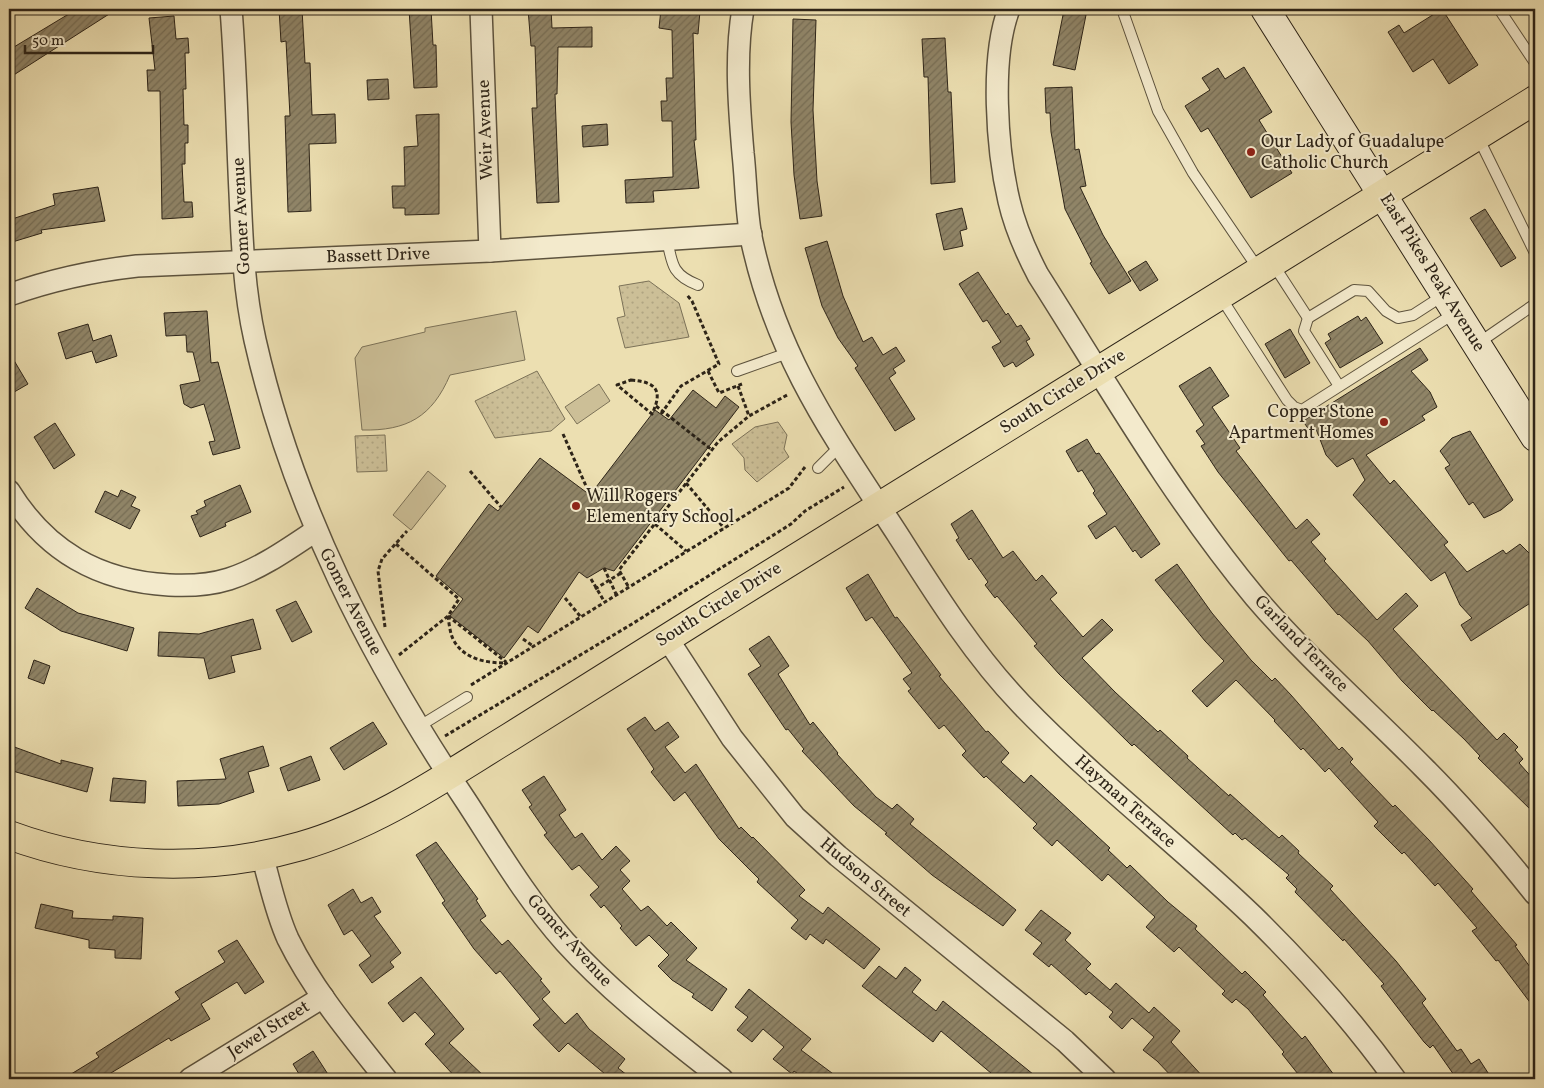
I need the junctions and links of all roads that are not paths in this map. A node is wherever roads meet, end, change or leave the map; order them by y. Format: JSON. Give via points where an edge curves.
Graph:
{"nodes":[{"id":1,"x":231,"y":9,"type":"edge"},
{"id":2,"x":481,"y":9,"type":"edge"},
{"id":3,"x":743,"y":9,"type":"edge"},
{"id":4,"x":1009,"y":9,"type":"edge"},
{"id":5,"x":1122,"y":9,"type":"edge"},
{"id":6,"x":1264,"y":9,"type":"edge"},
{"id":7,"x":1498,"y":9,"type":"edge"},
{"id":8,"x":1535,"y":63,"type":"edge"},
{"id":9,"x":1535,"y":100,"type":"edge"},
{"id":10,"x":1477,"y":136,"type":"junction"},
{"id":11,"x":1382,"y":194,"type":"junction"},
{"id":12,"x":751,"y":234,"type":"junction"},
{"id":13,"x":667,"y":239,"type":"junction"},
{"id":14,"x":490,"y":251,"type":"junction"},
{"id":15,"x":1535,"y":253,"type":"edge"},
{"id":16,"x":242,"y":260,"type":"junction"},
{"id":17,"x":1266,"y":267,"type":"junction"},
{"id":18,"x":698,"y":284,"type":"dead end"},
{"id":19,"x":9,"y":295,"type":"edge"},
{"id":20,"x":1220,"y":295,"type":"junction"},
{"id":21,"x":1451,"y":303,"type":"junction"},
{"id":22,"x":1534,"y":307,"type":"edge"},
{"id":23,"x":1308,"y":318,"type":"junction"},
{"id":24,"x":1477,"y":344,"type":"junction"},
{"id":25,"x":788,"y":353,"type":"junction"},
{"id":26,"x":737,"y":370,"type":"dead end"},
{"id":27,"x":1098,"y":370,"type":"junction"},
{"id":28,"x":1339,"y":386,"type":"junction"},
{"id":29,"x":1535,"y":437,"type":"edge"},
{"id":30,"x":840,"y":446,"type":"junction"},
{"id":31,"x":818,"y":468,"type":"dead end"},
{"id":32,"x":9,"y":491,"type":"edge"},
{"id":33,"x":878,"y":506,"type":"junction"},
{"id":34,"x":316,"y":531,"type":"junction"},
{"id":35,"x":668,"y":638,"type":"junction"},
{"id":36,"x":467,"y":692,"type":"road end"},
{"id":37,"x":418,"y":727,"type":"junction"},
{"id":38,"x":448,"y":775,"type":"junction"},
{"id":39,"x":9,"y":835,"type":"edge"},
{"id":40,"x":262,"y":855,"type":"junction"},
{"id":41,"x":1535,"y":894,"type":"edge"},
{"id":42,"x":323,"y":997,"type":"junction"},
{"id":43,"x":190,"y":1079,"type":"edge"},
{"id":44,"x":386,"y":1079,"type":"edge"},
{"id":45,"x":722,"y":1079,"type":"edge"},
{"id":46,"x":1105,"y":1079,"type":"edge"},
{"id":47,"x":1395,"y":1079,"type":"edge"}],
"edges":[{"from":1,"to":16,"type":"street","name":"Gomer Avenue"},
{"from":2,"to":14,"type":"street","name":"Weir Avenue"},
{"from":3,"to":12,"type":"street","name":"Hayman Terrace","via":[[739,107]]},
{"from":4,"to":27,"type":"street","name":"Garland Terrace","via":[[1000,45],[998,74],[1000,145],[1009,201],[1025,250],[1038,275]]},
{"from":5,"to":17,"type":"lane","via":[[1158,111],[1193,173]]},
{"from":6,"to":11,"type":"main road","name":"East Pikes Peak Avenue"},
{"from":7,"to":8,"type":"lane"},
{"from":9,"to":10,"type":"main road","name":"South Circle Drive"},
{"from":10,"to":11,"type":"main road","name":"South Circle Drive"},
{"from":10,"to":15,"type":"lane"},
{"from":11,"to":17,"type":"main road","name":"South Circle Drive"},
{"from":11,"to":21,"type":"main road","name":"East Pikes Peak Avenue"},
{"from":12,"to":13,"type":"street","name":"Bassett Drive"},
{"from":12,"to":25,"type":"street","name":"Hayman Terrace","via":[[772,315]]},
{"from":13,"to":14,"type":"street","name":"Bassett Drive"},
{"from":13,"to":18,"type":"lane","via":[[675,270],[683,279]]},
{"from":14,"to":16,"type":"street","name":"Bassett Drive"},
{"from":16,"to":19,"type":"street","name":"Bassett Drive","via":[[100,270]]},
{"from":16,"to":34,"type":"street","name":"Gomer Avenue","via":[[254,339],[284,448]]},
{"from":17,"to":20,"type":"main road","name":"South Circle Drive"},
{"from":17,"to":23,"type":"lane"},
{"from":20,"to":27,"type":"main road","name":"South Circle Drive"},
{"from":20,"to":28,"type":"lane","via":[[1294,407],[1302,410]]},
{"from":21,"to":23,"type":"lane","via":[[1398,318],[1386,311],[1368,291],[1354,290]]},
{"from":21,"to":24,"type":"main road","name":"East Pikes Peak Avenue"},
{"from":21,"to":28,"type":"lane"},
{"from":22,"to":24,"type":"lane"},
{"from":23,"to":28,"type":"lane","via":[[1304,331]]},
{"from":24,"to":29,"type":"main road","name":"East Pikes Peak Avenue"},
{"from":25,"to":26,"type":"lane"},
{"from":25,"to":30,"type":"street","name":"Hayman Terrace"},
{"from":27,"to":33,"type":"main road","name":"South Circle Drive"},
{"from":27,"to":41,"type":"street","name":"Garland Terrace","via":[[1196,522],[1256,598],[1459,804]]},
{"from":30,"to":31,"type":"lane"},
{"from":30,"to":33,"type":"street","name":"Hayman Terrace"},
{"from":32,"to":34,"type":"street","via":[[30,521],[52,543],[78,561],[126,580],[188,585],[228,579],[269,561]]},
{"from":33,"to":35,"type":"main road","name":"South Circle Drive"},
{"from":33,"to":47,"type":"street","name":"Hayman Terrace","via":[[955,621],[1019,702],[1091,773],[1251,914],[1327,994]]},
{"from":34,"to":37,"type":"street","name":"Gomer Avenue","via":[[353,613]]},
{"from":35,"to":38,"type":"main road","name":"South Circle Drive"},
{"from":35,"to":46,"type":"street","name":"Hudson Street","via":[[732,738],[795,816],[838,856],[1065,1042]]},
{"from":36,"to":37,"type":"lane"},
{"from":37,"to":38,"type":"street","name":"Gomer Avenue"},
{"from":38,"to":40,"type":"main road","name":"South Circle Drive","via":[[400,804],[339,833]]},
{"from":38,"to":45,"type":"street","name":"Gomer Avenue","via":[[522,889],[565,942],[614,992]]},
{"from":39,"to":40,"type":"main road","name":"South Circle Drive","via":[[68,853],[143,863],[221,861]]},
{"from":40,"to":42,"type":"street","via":[[288,938]]},
{"from":42,"to":43,"type":"street","name":"Jewel Street"},
{"from":42,"to":44,"type":"street"}]}
